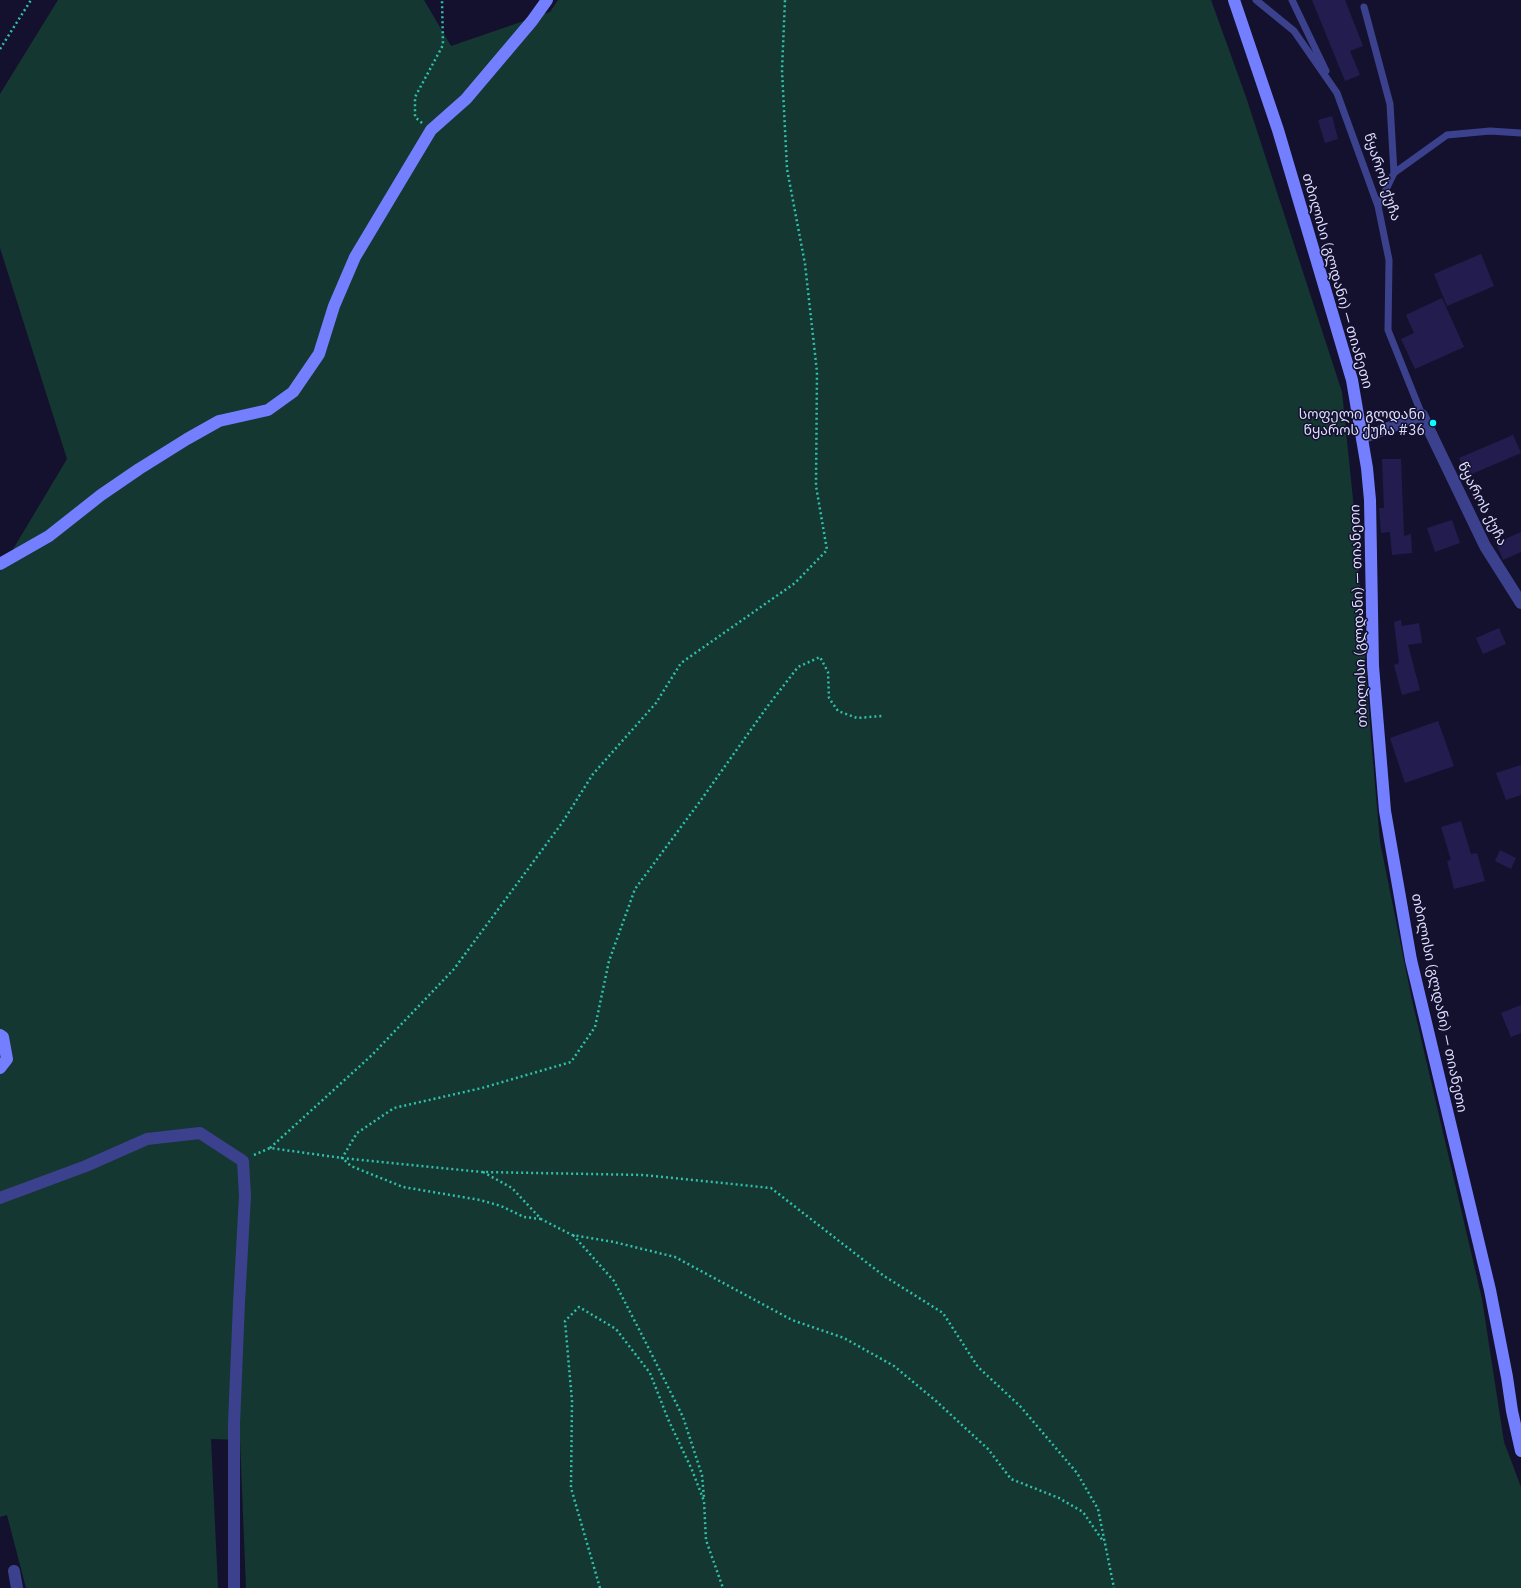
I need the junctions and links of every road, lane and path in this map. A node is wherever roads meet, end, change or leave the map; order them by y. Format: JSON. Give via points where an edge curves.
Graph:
{"nodes":[{"id":1,"x":31,"y":0,"type":"edge"},
{"id":2,"x":442,"y":0,"type":"edge"},
{"id":3,"x":546,"y":0,"type":"edge"},
{"id":4,"x":785,"y":0,"type":"edge"},
{"id":5,"x":1234,"y":0,"type":"edge"},
{"id":6,"x":1256,"y":0,"type":"edge"},
{"id":7,"x":1292,"y":0,"type":"edge"},
{"id":8,"x":1364,"y":7,"type":"dead end"},
{"id":9,"x":0,"y":49,"type":"edge"},
{"id":10,"x":1337,"y":93,"type":"junction"},
{"id":11,"x":431,"y":130,"type":"junction"},
{"id":12,"x":1521,"y":133,"type":"edge"},
{"id":13,"x":1394,"y":173,"type":"junction"},
{"id":14,"x":1378,"y":206,"type":"junction"},
{"id":15,"x":1422,"y":414,"type":"junction"},
{"id":16,"x":1362,"y":438,"type":"junction"},
{"id":17,"x":0,"y":564,"type":"edge"},
{"id":18,"x":1521,"y":603,"type":"edge"},
{"id":19,"x":882,"y":716,"type":"dead end"},
{"id":20,"x":0,"y":1035,"type":"edge"},
{"id":21,"x":0,"y":1068,"type":"edge"},
{"id":22,"x":270,"y":1148,"type":"junction"},
{"id":23,"x":342,"y":1158,"type":"junction"},
{"id":24,"x":243,"y":1161,"type":"junction"},
{"id":25,"x":482,"y":1172,"type":"junction"},
{"id":26,"x":0,"y":1198,"type":"edge"},
{"id":27,"x":541,"y":1219,"type":"junction"},
{"id":28,"x":572,"y":1235,"type":"junction"},
{"id":29,"x":1521,"y":1450,"type":"edge"},
{"id":30,"x":704,"y":1501,"type":"junction"},
{"id":31,"x":1105,"y":1543,"type":"junction"},
{"id":32,"x":14,"y":1571,"type":"dead end"},
{"id":33,"x":17,"y":1588,"type":"edge"},
{"id":34,"x":234,"y":1588,"type":"edge"},
{"id":35,"x":600,"y":1588,"type":"edge"},
{"id":36,"x":723,"y":1588,"type":"edge"},
{"id":37,"x":1114,"y":1588,"type":"edge"}],
"edges":[{"from":1,"to":9,"type":"path"},
{"from":2,"to":11,"type":"path","via":[[443,45],[415,97],[415,117]]},
{"from":3,"to":11,"type":"main road","via":[[532,21],[466,99]]},
{"from":4,"to":22,"type":"path","via":[[782,70],[787,168],[805,264],[816,365],[816,486],[827,550],[795,583],[681,663],[656,703],[593,774],[562,823],[454,968],[372,1055]]},
{"from":5,"to":16,"type":"main road","name":"თბილისი (გლდანი) — თიანეთი","via":[[1278,130],[1352,380]]},
{"from":6,"to":10,"type":"lane","name":"წყაროს ქუჩა","via":[[1294,31]]},
{"from":7,"to":10,"type":"lane"},
{"from":8,"to":13,"type":"lane","via":[[1390,104]]},
{"from":10,"to":14,"type":"lane","name":"წყაროს ქუჩა"},
{"from":11,"to":17,"type":"main road","via":[[355,257],[334,306],[319,354],[293,392],[268,410],[219,421],[187,439],[126,478],[48,536]]},
{"from":12,"to":13,"type":"lane","via":[[1490,131],[1447,135]]},
{"from":13,"to":14,"type":"lane"},
{"from":14,"to":15,"type":"lane","name":"წყაროს ქუჩა","via":[[1389,260],[1388,330]]},
{"from":15,"to":16,"type":"street"},
{"from":15,"to":18,"type":"street","name":"წყაროს ქუჩა","via":[[1485,546]]},
{"from":16,"to":29,"type":"main road","name":"თბილისი (გლდანი) — თიანეთი","via":[[1370,500],[1373,666],[1385,811],[1411,960],[1490,1290]]},
{"from":19,"to":23,"type":"path","via":[[857,718],[838,711],[829,698],[828,672],[820,657],[798,666],[635,889],[609,961],[595,1027],[571,1062],[482,1088],[394,1108],[357,1133]]},
{"from":20,"to":21,"type":"main road","via":[[3,1037],[8,1059]]},
{"from":22,"to":23,"type":"path"},
{"from":22,"to":24,"type":"path"},
{"from":23,"to":25,"type":"path"},
{"from":23,"to":27,"type":"path","via":[[351,1166],[402,1187],[480,1200],[524,1217]]},
{"from":24,"to":26,"type":"street","via":[[200,1133],[147,1140]]},
{"from":24,"to":34,"type":"street","via":[[245,1196],[234,1417]]},
{"from":25,"to":27,"type":"path","via":[[512,1188]]},
{"from":25,"to":31,"type":"path","via":[[644,1175],[771,1188],[884,1276],[943,1313],[978,1367],[1020,1406],[1077,1473],[1098,1509]]},
{"from":27,"to":28,"type":"path"},
{"from":28,"to":30,"type":"path","via":[[614,1281],[683,1417],[702,1475]]},
{"from":28,"to":31,"type":"path","via":[[675,1257],[792,1320],[844,1338],[888,1362],[936,1401],[988,1449],[1011,1479],[1059,1498],[1083,1512]]},
{"from":30,"to":35,"type":"path","via":[[650,1373],[616,1329],[579,1307],[565,1321],[572,1401],[571,1488]]},
{"from":30,"to":36,"type":"path","via":[[706,1540]]},
{"from":31,"to":37,"type":"path"},
{"from":32,"to":33,"type":"street"}]}
